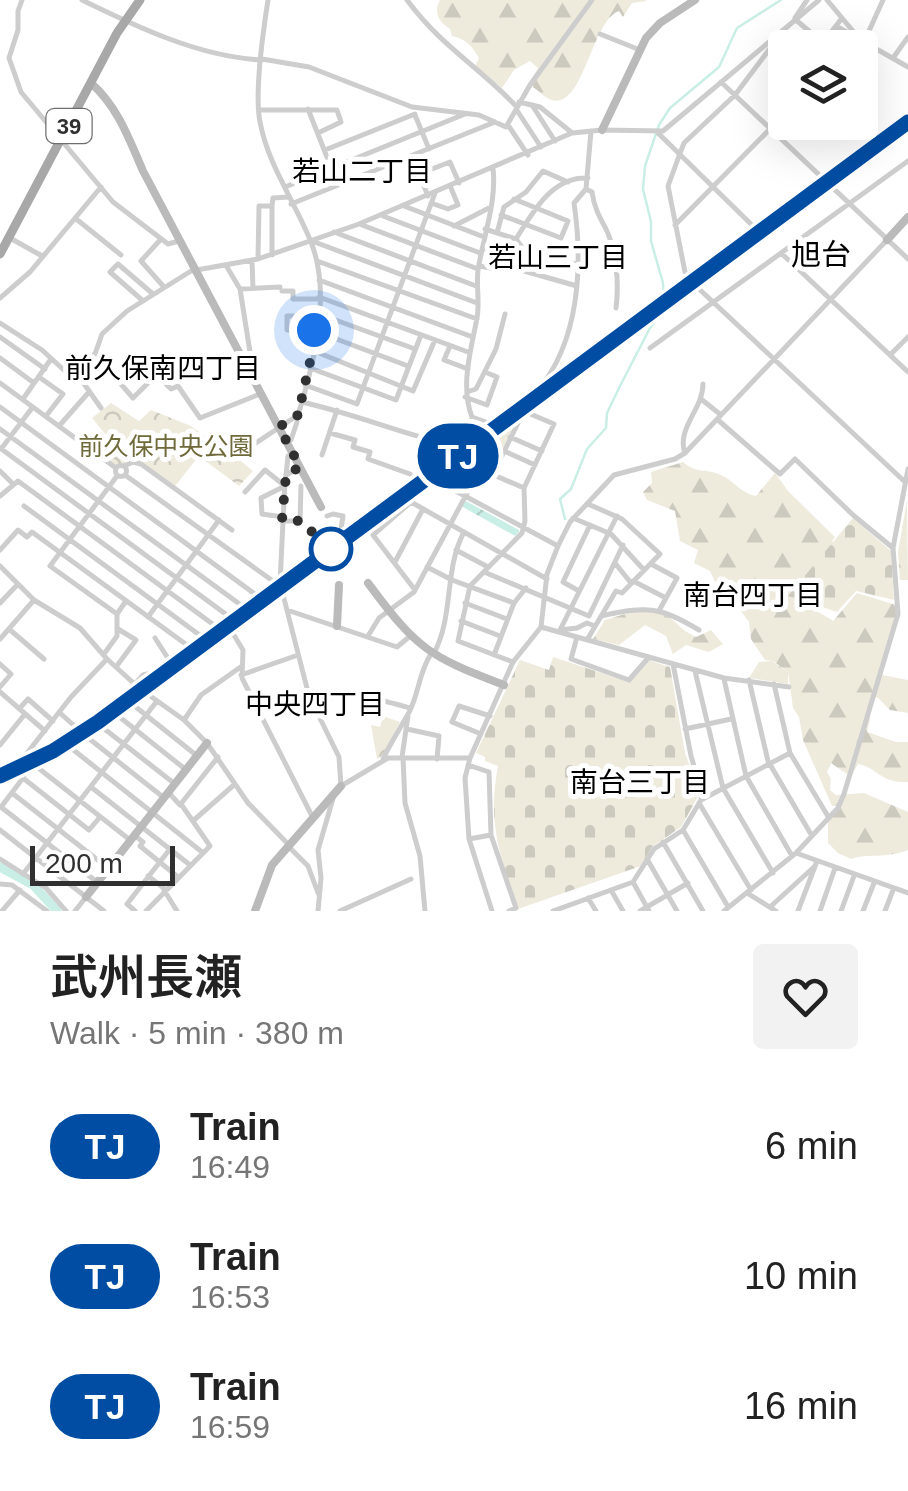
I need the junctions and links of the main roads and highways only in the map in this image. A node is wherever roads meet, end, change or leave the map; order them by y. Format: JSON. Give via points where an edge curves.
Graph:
{"nodes":[{"id":1,"x":140,"y":0,"type":"edge"},
{"id":2,"x":0,"y":254,"type":"edge"}],
"edges":[{"from":1,"to":2,"type":"main road","number":"39"}]}
